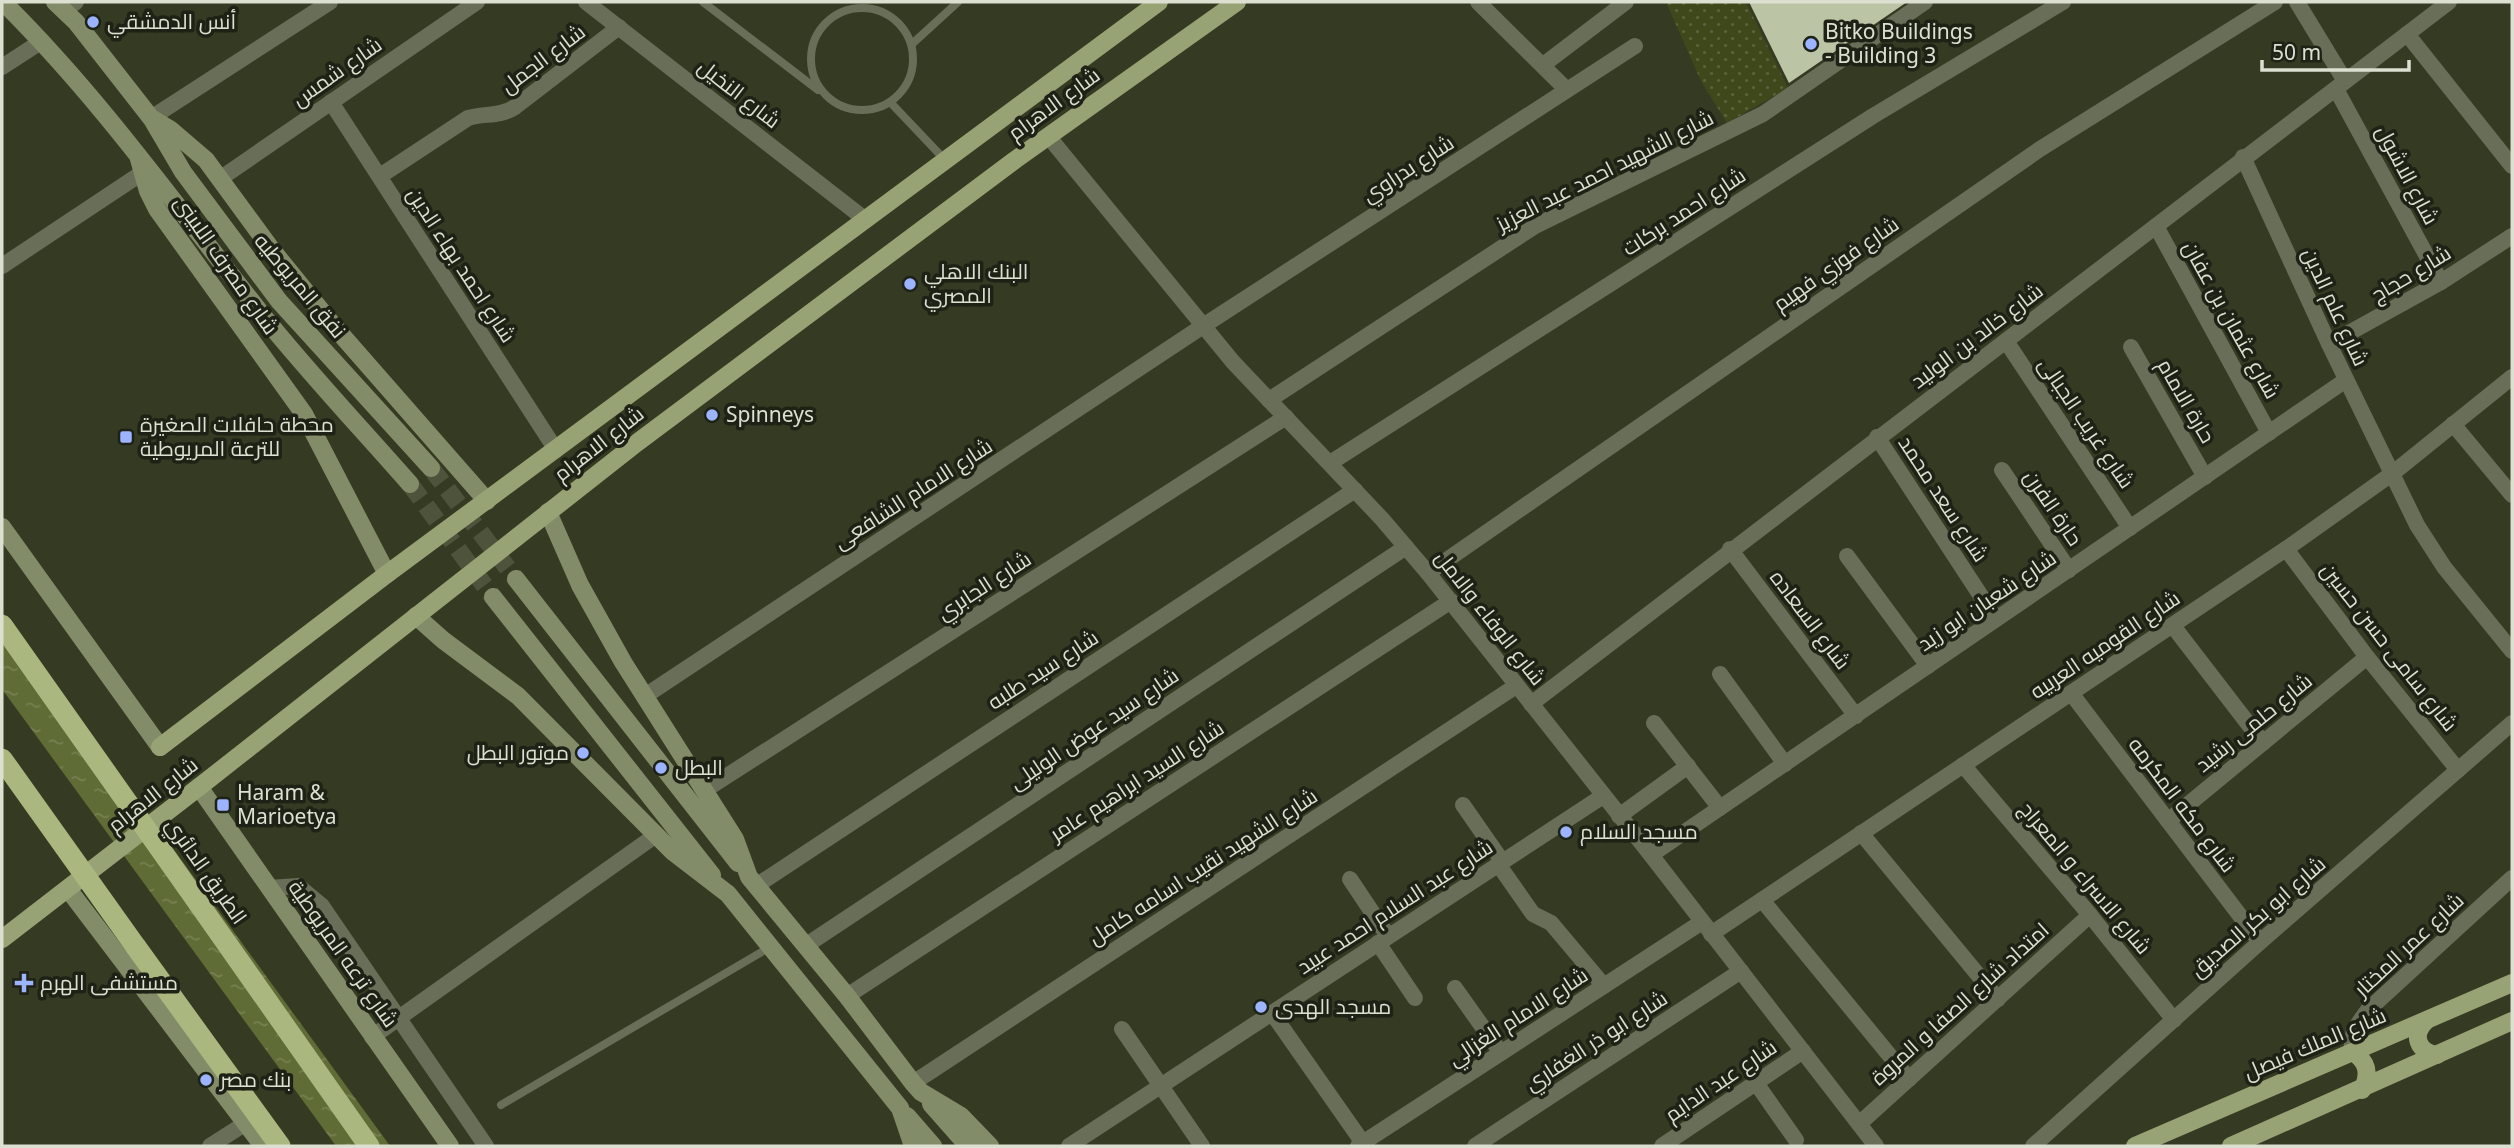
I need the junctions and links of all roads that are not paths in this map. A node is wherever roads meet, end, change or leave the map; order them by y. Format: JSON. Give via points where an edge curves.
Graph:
{"nodes":[{"id":1,"x":3,"y":2,"type":"edge"},
{"id":2,"x":330,"y":2,"type":"edge"},
{"id":3,"x":477,"y":2,"type":"edge"},
{"id":4,"x":586,"y":2,"type":"edge"},
{"id":5,"x":704,"y":2,"type":"edge"},
{"id":6,"x":958,"y":2,"type":"edge"},
{"id":7,"x":1158,"y":2,"type":"edge"},
{"id":8,"x":1237,"y":2,"type":"edge"},
{"id":9,"x":1478,"y":2,"type":"edge"},
{"id":10,"x":1626,"y":2,"type":"edge"},
{"id":11,"x":1925,"y":2,"type":"edge"},
{"id":12,"x":2063,"y":2,"type":"edge"},
{"id":13,"x":2276,"y":2,"type":"edge"},
{"id":14,"x":2297,"y":2,"type":"edge"},
{"id":15,"x":2449,"y":2,"type":"edge"},
{"id":16,"x":65,"y":5,"type":"edge"},
{"id":17,"x":619,"y":27,"type":"junction"},
{"id":18,"x":2407,"y":34,"type":"junction"},
{"id":19,"x":41,"y":41,"type":"junction"},
{"id":20,"x":912,"y":44,"type":"junction"},
{"id":21,"x":1635,"y":46,"type":"dead end"},
{"id":22,"x":1543,"y":65,"type":"junction"},
{"id":23,"x":2,"y":66,"type":"edge"},
{"id":24,"x":2341,"y":85,"type":"junction"},
{"id":25,"x":1567,"y":90,"type":"junction"},
{"id":26,"x":824,"y":94,"type":"junction"},
{"id":27,"x":331,"y":102,"type":"junction"},
{"id":28,"x":890,"y":102,"type":"junction"},
{"id":29,"x":151,"y":118,"type":"junction"},
{"id":30,"x":1048,"y":136,"type":"junction"},
{"id":31,"x":138,"y":152,"type":"junction"},
{"id":32,"x":2243,"y":157,"type":"junction"},
{"id":33,"x":946,"y":161,"type":"junction"},
{"id":34,"x":2512,"y":166,"type":"edge"},
{"id":35,"x":142,"y":173,"type":"junction"},
{"id":36,"x":380,"y":176,"type":"junction"},
{"id":37,"x":221,"y":178,"type":"junction"},
{"id":38,"x":866,"y":220,"type":"junction"},
{"id":39,"x":2156,"y":226,"type":"junction"},
{"id":40,"x":2512,"y":236,"type":"edge"},
{"id":41,"x":2,"y":266,"type":"edge"},
{"id":42,"x":2441,"y":282,"type":"junction"},
{"id":43,"x":1203,"y":326,"type":"junction"},
{"id":44,"x":2006,"y":341,"type":"junction"},
{"id":45,"x":2329,"y":344,"type":"junction"},
{"id":46,"x":2131,"y":347,"type":"dead end"},
{"id":47,"x":2512,"y":377,"type":"edge"},
{"id":48,"x":2346,"y":380,"type":"junction"},
{"id":49,"x":1269,"y":400,"type":"junction"},
{"id":50,"x":1286,"y":417,"type":"junction"},
{"id":51,"x":2453,"y":425,"type":"junction"},
{"id":52,"x":2269,"y":433,"type":"junction"},
{"id":53,"x":1877,"y":437,"type":"junction"},
{"id":54,"x":556,"y":450,"type":"junction"},
{"id":55,"x":1331,"y":463,"type":"junction"},
{"id":56,"x":431,"y":468,"type":"tunnel mouth"},
{"id":57,"x":2002,"y":470,"type":"dead end"},
{"id":58,"x":2393,"y":473,"type":"junction"},
{"id":59,"x":2204,"y":477,"type":"junction"},
{"id":60,"x":410,"y":484,"type":"tunnel mouth"},
{"id":61,"x":1354,"y":490,"type":"junction"},
{"id":62,"x":2512,"y":495,"type":"edge"},
{"id":63,"x":487,"y":501,"type":"junction"},
{"id":64,"x":548,"y":512,"type":"junction"},
{"id":65,"x":2130,"y":528,"type":"junction"},
{"id":66,"x":4,"y":537,"type":"edge"},
{"id":67,"x":1406,"y":547,"type":"junction"},
{"id":68,"x":1730,"y":549,"type":"junction"},
{"id":69,"x":2286,"y":549,"type":"junction"},
{"id":70,"x":1847,"y":556,"type":"dead end"},
{"id":71,"x":2069,"y":570,"type":"junction"},
{"id":72,"x":1428,"y":573,"type":"junction"},
{"id":73,"x":387,"y":574,"type":"junction"},
{"id":74,"x":516,"y":579,"type":"tunnel mouth"},
{"id":75,"x":493,"y":597,"type":"tunnel mouth"},
{"id":76,"x":1451,"y":601,"type":"junction"},
{"id":77,"x":416,"y":616,"type":"junction"},
{"id":78,"x":1996,"y":619,"type":"junction"},
{"id":79,"x":2,"y":625,"type":"edge"},
{"id":80,"x":2173,"y":626,"type":"junction"},
{"id":81,"x":2512,"y":651,"type":"edge"},
{"id":82,"x":2367,"y":657,"type":"junction"},
{"id":83,"x":1928,"y":666,"type":"junction"},
{"id":84,"x":1720,"y":674,"type":"dead end"},
{"id":85,"x":1516,"y":686,"type":"junction"},
{"id":86,"x":2071,"y":693,"type":"junction"},
{"id":87,"x":645,"y":696,"type":"junction"},
{"id":88,"x":1531,"y":704,"type":"junction"},
{"id":89,"x":1856,"y":716,"type":"junction"},
{"id":90,"x":1654,"y":723,"type":"dead end"},
{"id":91,"x":2512,"y":723,"type":"edge"},
{"id":92,"x":2263,"y":743,"type":"junction"},
{"id":93,"x":2,"y":759,"type":"edge"},
{"id":94,"x":1785,"y":764,"type":"junction"},
{"id":95,"x":1963,"y":765,"type":"junction"},
{"id":96,"x":1688,"y":766,"type":"junction"},
{"id":97,"x":2458,"y":770,"type":"junction"},
{"id":98,"x":199,"y":787,"type":"junction"},
{"id":99,"x":705,"y":790,"type":"junction"},
{"id":100,"x":1603,"y":796,"type":"junction"},
{"id":101,"x":1463,"y":805,"type":"dead end"},
{"id":102,"x":1720,"y":808,"type":"junction"},
{"id":103,"x":1619,"y":816,"type":"junction"},
{"id":104,"x":2168,"y":821,"type":"junction"},
{"id":105,"x":1861,"y":833,"type":"junction"},
{"id":106,"x":656,"y":835,"type":"junction"},
{"id":107,"x":1651,"y":855,"type":"junction"},
{"id":108,"x":1500,"y":863,"type":"junction"},
{"id":109,"x":2512,"y":878,"type":"edge"},
{"id":110,"x":1350,"y":879,"type":"dead end"},
{"id":111,"x":752,"y":881,"type":"junction"},
{"id":112,"x":74,"y":885,"type":"junction"},
{"id":113,"x":269,"y":888,"type":"junction"},
{"id":114,"x":727,"y":894,"type":"junction"},
{"id":115,"x":1762,"y":900,"type":"junction"},
{"id":116,"x":2090,"y":915,"type":"junction"},
{"id":117,"x":1706,"y":928,"type":"junction"},
{"id":118,"x":2,"y":939,"type":"edge"},
{"id":119,"x":1383,"y":940,"type":"junction"},
{"id":120,"x":2260,"y":942,"type":"junction"},
{"id":121,"x":805,"y":946,"type":"junction"},
{"id":122,"x":770,"y":947,"type":"junction"},
{"id":123,"x":1741,"y":971,"type":"junction"},
{"id":124,"x":2512,"y":983,"type":"edge"},
{"id":125,"x":1604,"y":986,"type":"junction"},
{"id":126,"x":1455,"y":988,"type":"dead end"},
{"id":127,"x":847,"y":996,"type":"junction"},
{"id":128,"x":1415,"y":998,"type":"dead end"},
{"id":129,"x":1998,"y":999,"type":"junction"},
{"id":130,"x":1272,"y":1013,"type":"junction"},
{"id":131,"x":400,"y":1017,"type":"junction"},
{"id":132,"x":2174,"y":1020,"type":"junction"},
{"id":133,"x":2426,"y":1021,"type":"junction"},
{"id":134,"x":2512,"y":1021,"type":"edge"},
{"id":135,"x":1122,"y":1029,"type":"dead end"},
{"id":136,"x":372,"y":1037,"type":"junction"},
{"id":137,"x":1803,"y":1051,"type":"junction"},
{"id":138,"x":2353,"y":1052,"type":"junction"},
{"id":139,"x":1501,"y":1053,"type":"junction"},
{"id":140,"x":2437,"y":1055,"type":"junction"},
{"id":141,"x":1909,"y":1079,"type":"junction"},
{"id":142,"x":1756,"y":1083,"type":"junction"},
{"id":143,"x":1162,"y":1086,"type":"junction"},
{"id":144,"x":917,"y":1088,"type":"junction"},
{"id":145,"x":2362,"y":1090,"type":"junction"},
{"id":146,"x":501,"y":1105,"type":"dead end"},
{"id":147,"x":900,"y":1108,"type":"junction"},
{"id":148,"x":246,"y":1123,"type":"junction"},
{"id":149,"x":1859,"y":1124,"type":"junction"},
{"id":150,"x":1797,"y":1140,"type":"dead end"},
{"id":151,"x":1360,"y":1145,"type":"edge"},
{"id":152,"x":210,"y":1146,"type":"edge"},
{"id":153,"x":262,"y":1146,"type":"edge"},
{"id":154,"x":280,"y":1146,"type":"edge"},
{"id":155,"x":369,"y":1146,"type":"edge"},
{"id":156,"x":450,"y":1146,"type":"edge"},
{"id":157,"x":486,"y":1146,"type":"edge"},
{"id":158,"x":913,"y":1146,"type":"edge"},
{"id":159,"x":933,"y":1146,"type":"edge"},
{"id":160,"x":968,"y":1146,"type":"edge"},
{"id":161,"x":990,"y":1146,"type":"edge"},
{"id":162,"x":1069,"y":1146,"type":"edge"},
{"id":163,"x":1202,"y":1146,"type":"edge"},
{"id":164,"x":1475,"y":1146,"type":"edge"},
{"id":165,"x":1662,"y":1146,"type":"edge"},
{"id":166,"x":1877,"y":1146,"type":"edge"},
{"id":167,"x":2033,"y":1146,"type":"edge"},
{"id":168,"x":2135,"y":1146,"type":"edge"},
{"id":169,"x":2231,"y":1146,"type":"edge"}],
"edges":[{"from":1,"to":19,"type":"main road"},
{"from":2,"to":29,"type":"street"},
{"from":3,"to":27,"type":"street","name":"شارع شمس"},
{"from":4,"to":17,"type":"street","name":"شارع النخيل"},
{"from":5,"to":26,"type":"lane"},
{"from":6,"to":20,"type":"lane"},
{"from":7,"to":33,"type":"main road","name":"شارع الاهرام"},
{"from":8,"to":30,"type":"main road","name":"شارع الاهرام"},
{"from":9,"to":22,"type":"street"},
{"from":10,"to":22,"type":"street"},
{"from":11,"to":49,"type":"street","name":"شارع الشهيد احمد عبد العزيز","via":[[1763,114],[1535,226]]},
{"from":12,"to":55,"type":"street","name":"شارع احمد بركات","via":[[1861,123]]},
{"from":13,"to":72,"type":"street","name":"شارع فوزي فهيم","via":[[2040,149]]},
{"from":14,"to":24,"type":"street","name":"شارع الاشول"},
{"from":15,"to":18,"type":"street","name":"شارع خالد بن الوليد"},
{"from":16,"to":29,"type":"main road"},
{"from":17,"to":36,"type":"street","name":"شارع الجمل","via":[[515,107],[497,115],[468,118]]},
{"from":17,"to":38,"type":"street","name":"شارع النخيل"},
{"from":18,"to":24,"type":"street","name":"شارع خالد بن الوليد"},
{"from":18,"to":34,"type":"street"},
{"from":19,"to":23,"type":"street"},
{"from":19,"to":31,"type":"main road"},
{"from":20,"to":26,"type":"lane","via":[[898,21],[887,13],[861,7],[836,14],[817,33],[812,46],[812,72]]},
{"from":20,"to":28,"type":"lane","via":[[911,76]]},
{"from":21,"to":25,"type":"street","name":"شارع بدراوي"},
{"from":22,"to":25,"type":"street"},
{"from":24,"to":32,"type":"street","name":"شارع خالد بن الوليد"},
{"from":24,"to":42,"type":"street","name":"شارع الاشول"},
{"from":25,"to":43,"type":"street","name":"شارع بدراوي"},
{"from":26,"to":28,"type":"lane","via":[[857,110]]},
{"from":27,"to":36,"type":"street","name":"شارع احمد بهاء الدين"},
{"from":27,"to":37,"type":"street","name":"شارع شمس"},
{"from":28,"to":33,"type":"lane"},
{"from":29,"to":37,"type":"main road","via":[[188,144]]},
{"from":29,"to":56,"type":"main road","name":"نفق المريوطيه","via":[[183,172],[279,302]]},
{"from":30,"to":43,"type":"street","name":"شارع الوفاء والامل"},
{"from":30,"to":64,"type":"main road","name":"شارع الاهرام"},
{"from":31,"to":35,"type":"main road","name":"شارع مصرف اللبينى"},
{"from":31,"to":60,"type":"main road","via":[[261,314]]},
{"from":32,"to":39,"type":"street","name":"شارع خالد بن الوليد"},
{"from":32,"to":45,"type":"street","name":"شارع علم الدين"},
{"from":33,"to":38,"type":"main road","name":"شارع الاهرام"},
{"from":35,"to":41,"type":"street"},
{"from":35,"to":73,"type":"main road","name":"شارع مصرف اللبينى","via":[[168,226],[304,414]]},
{"from":36,"to":54,"type":"street","name":"شارع احمد بهاء الدين"},
{"from":37,"to":63,"type":"main road","via":[[332,324]]},
{"from":38,"to":54,"type":"main road","name":"شارع الاهرام"},
{"from":39,"to":44,"type":"street","name":"شارع خالد بن الوليد"},
{"from":39,"to":52,"type":"street","name":"شارع عثمان بن عفان"},
{"from":40,"to":42,"type":"street","name":"شارع حجاج"},
{"from":42,"to":45,"type":"street","name":"شارع حجاج"},
{"from":43,"to":49,"type":"street","name":"شارع الوفاء والامل"},
{"from":43,"to":87,"type":"street","name":"شارع الامام الشافعى"},
{"from":44,"to":53,"type":"street","name":"شارع خالد بن الوليد"},
{"from":44,"to":65,"type":"street","name":"شارع غريب الجبالى"},
{"from":45,"to":48,"type":"street","name":"شارع علم الدين"},
{"from":46,"to":59,"type":"street","name":"حارة الامام"},
{"from":47,"to":51,"type":"street","name":"شارع القوميه العربيه"},
{"from":48,"to":52,"type":"street","name":"شارع شعبان ابو زيد"},
{"from":48,"to":58,"type":"street","name":"شارع علم الدين"},
{"from":49,"to":50,"type":"street","name":"شارع الوفاء والامل"},
{"from":50,"to":55,"type":"street","name":"شارع الوفاء والامل"},
{"from":50,"to":99,"type":"street","name":"شارع الجابري"},
{"from":51,"to":58,"type":"street","name":"شارع القوميه العربيه"},
{"from":51,"to":62,"type":"street"},
{"from":52,"to":59,"type":"street","name":"شارع شعبان ابو زيد"},
{"from":53,"to":68,"type":"street","name":"شارع خالد بن الوليد"},
{"from":53,"to":78,"type":"street","name":"شارع سعد محمد"},
{"from":54,"to":63,"type":"main road","name":"شارع الاهرام"},
{"from":55,"to":61,"type":"street","name":"شارع الوفاء والامل"},
{"from":57,"to":71,"type":"street","name":"حارة الفرن"},
{"from":58,"to":69,"type":"street","name":"شارع القوميه العربيه"},
{"from":58,"to":81,"type":"street","name":"شارع علم الدين","via":[[2428,545]]},
{"from":59,"to":65,"type":"street","name":"شارع شعبان ابو زيد"},
{"from":61,"to":67,"type":"street","name":"شارع الوفاء والامل"},
{"from":61,"to":111,"type":"street","name":"شارع سيد طلبه"},
{"from":63,"to":73,"type":"main road","name":"شارع الاهرام"},
{"from":64,"to":77,"type":"main road","name":"شارع الاهرام"},
{"from":64,"to":87,"type":"main road","via":[[580,584]]},
{"from":65,"to":71,"type":"street","name":"شارع شعبان ابو زيد"},
{"from":66,"to":73,"type":"main road","name":"شارع الاهرام","via":[[160,747]]},
{"from":67,"to":72,"type":"street","name":"شارع الوفاء والامل"},
{"from":67,"to":121,"type":"street","name":"شارع سيد عوض الوليلى"},
{"from":68,"to":88,"type":"street","name":"شارع خالد بن الوليد"},
{"from":68,"to":89,"type":"street","name":"شارع السعاده"},
{"from":69,"to":80,"type":"street","name":"شارع القوميه العربيه"},
{"from":69,"to":82,"type":"street","name":"شارع سامى حسن حسين"},
{"from":70,"to":83,"type":"street"},
{"from":71,"to":78,"type":"street","name":"شارع شعبان ابو زيد"},
{"from":72,"to":76,"type":"street","name":"شارع الوفاء والامل"},
{"from":74,"to":111,"type":"main road"},
{"from":75,"to":114,"type":"main road"},
{"from":76,"to":85,"type":"street","name":"شارع الوفاء والامل"},
{"from":76,"to":127,"type":"street","name":"شارع السيد ابراهيم عامر"},
{"from":77,"to":98,"type":"main road","name":"شارع الاهرام"},
{"from":77,"to":106,"type":"main road","via":[[518,696]]},
{"from":78,"to":83,"type":"street","name":"شارع شعبان ابو زيد"},
{"from":79,"to":155,"type":"highway","name":"الطريق الدائري","bridge":true},
{"from":80,"to":86,"type":"street","name":"شارع القوميه العربيه"},
{"from":80,"to":92,"type":"street"},
{"from":82,"to":92,"type":"street","name":"شارع حلمى رشيد"},
{"from":82,"to":97,"type":"street","name":"شارع سامى حسن حسين"},
{"from":83,"to":89,"type":"street","name":"شارع شعبان ابو زيد"},
{"from":84,"to":94,"type":"street"},
{"from":85,"to":88,"type":"street","name":"شارع الوفاء والامل"},
{"from":85,"to":144,"type":"street","name":"شارع الشهيد نقيب اسامه كامل"},
{"from":86,"to":95,"type":"street","name":"شارع القوميه العربيه"},
{"from":86,"to":104,"type":"street","name":"شارع مكه المكرمه"},
{"from":87,"to":99,"type":"main road"},
{"from":88,"to":100,"type":"street","name":"شارع الوفاء والامل"},
{"from":89,"to":94,"type":"street","name":"شارع شعبان ابو زيد"},
{"from":90,"to":96,"type":"street"},
{"from":91,"to":97,"type":"street","name":"شارع ابو بكر الصديق"},
{"from":92,"to":104,"type":"street","name":"شارع حلمى رشيد"},
{"from":93,"to":154,"type":"highway","bridge":true},
{"from":94,"to":102,"type":"street","name":"شارع شعبان ابو زيد"},
{"from":95,"to":105,"type":"street","name":"شارع القوميه العربيه"},
{"from":95,"to":116,"type":"street","name":"شارع الاسراء و المعراج"},
{"from":96,"to":102,"type":"street"},
{"from":96,"to":103,"type":"street"},
{"from":97,"to":120,"type":"street","name":"شارع ابو بكر الصديق"},
{"from":98,"to":112,"type":"main road","name":"شارع الاهرام","bridge":true},
{"from":98,"to":113,"type":"main road","name":"شارع ترعه المريوطية"},
{"from":99,"to":111,"type":"main road","via":[[740,847]]},
{"from":100,"to":103,"type":"street","name":"شارع الوفاء والامل"},
{"from":100,"to":108,"type":"street","name":"شارع عبد السلام احمد عبيد"},
{"from":101,"to":108,"type":"street"},
{"from":102,"to":107,"type":"street","name":"شارع شعبان ابو زيد"},
{"from":103,"to":107,"type":"street","name":"شارع الوفاء والامل"},
{"from":104,"to":120,"type":"street","name":"شارع مكه المكرمه"},
{"from":105,"to":115,"type":"street","name":"شارع القوميه العربيه"},
{"from":105,"to":129,"type":"street"},
{"from":106,"to":114,"type":"main road"},
{"from":106,"to":131,"type":"street"},
{"from":107,"to":117,"type":"street","name":"شارع الوفاء والامل"},
{"from":108,"to":119,"type":"street","name":"شارع عبد السلام احمد عبيد"},
{"from":108,"to":125,"type":"street","via":[[1532,914],[1551,923]]},
{"from":109,"to":138,"type":"street","name":"شارع عمر المختار","via":[[2368,1010],[2352,1035]]},
{"from":110,"to":119,"type":"street"},
{"from":111,"to":121,"type":"main road"},
{"from":112,"to":118,"type":"main road","name":"شارع الاهرام"},
{"from":112,"to":148,"type":"main road"},
{"from":113,"to":131,"type":"street","via":[[298,886],[322,906]]},
{"from":113,"to":136,"type":"main road","name":"شارع ترعه المريوطية"},
{"from":114,"to":122,"type":"main road"},
{"from":115,"to":117,"type":"street","name":"شارع القوميه العربيه"},
{"from":115,"to":141,"type":"street"},
{"from":116,"to":129,"type":"street","name":"امتداد شارع الصفا و المروة"},
{"from":116,"to":132,"type":"street","name":"شارع الاسراء و المعراج"},
{"from":117,"to":123,"type":"street","name":"شارع الوفاء والامل"},
{"from":117,"to":125,"type":"street","name":"شارع الامام الغزالي"},
{"from":119,"to":128,"type":"street"},
{"from":119,"to":130,"type":"street","name":"شارع عبد السلام احمد عبيد"},
{"from":120,"to":132,"type":"street","name":"شارع ابو بكر الصديق"},
{"from":121,"to":127,"type":"main road"},
{"from":122,"to":146,"type":"lane"},
{"from":122,"to":147,"type":"main road"},
{"from":123,"to":137,"type":"street","name":"شارع الوفاء والامل"},
{"from":123,"to":164,"type":"street","name":"شارع ابو ذر الغفاري"},
{"from":124,"to":133,"type":"main road","name":"شارع الملك فيصل"},
{"from":125,"to":139,"type":"street","name":"شارع الامام الغزالي"},
{"from":126,"to":139,"type":"street"},
{"from":127,"to":144,"type":"main road"},
{"from":129,"to":141,"type":"street","name":"امتداد شارع الصفا و المروة"},
{"from":130,"to":143,"type":"street","name":"شارع عبد السلام احمد عبيد"},
{"from":130,"to":151,"type":"street"},
{"from":131,"to":136,"type":"street"},
{"from":131,"to":157,"type":"street"},
{"from":132,"to":167,"type":"street","name":"شارع ابو بكر الصديق"},
{"from":133,"to":138,"type":"main road","name":"شارع الملك فيصل"},
{"from":133,"to":140,"type":"main road","via":[[2420,1026],[2418,1042],[2422,1049]]},
{"from":134,"to":140,"type":"main road"},
{"from":135,"to":143,"type":"street"},
{"from":136,"to":156,"type":"main road","name":"شارع ترعه المريوطية"},
{"from":137,"to":142,"type":"street","name":"شارع عبد الدايم"},
{"from":137,"to":149,"type":"street","name":"شارع الوفاء والامل"},
{"from":138,"to":145,"type":"main road","via":[[2367,1069]]},
{"from":138,"to":168,"type":"main road","name":"شارع الملك فيصل"},
{"from":139,"to":151,"type":"street","name":"شارع الامام الغزالي"},
{"from":140,"to":145,"type":"main road"},
{"from":141,"to":149,"type":"street","name":"امتداد شارع الصفا و المروة"},
{"from":142,"to":150,"type":"street"},
{"from":142,"to":165,"type":"street","name":"شارع عبد الدايم"},
{"from":143,"to":162,"type":"street","name":"شارع عبد السلام احمد عبيد"},
{"from":143,"to":163,"type":"street"},
{"from":144,"to":160,"type":"main road"},
{"from":144,"to":161,"type":"main road","via":[[961,1116]]},
{"from":145,"to":169,"type":"main road"},
{"from":147,"to":158,"type":"main road"},
{"from":147,"to":159,"type":"main road"},
{"from":148,"to":152,"type":"street"},
{"from":148,"to":153,"type":"main road"},
{"from":149,"to":166,"type":"street","name":"شارع الوفاء والامل"}]}
